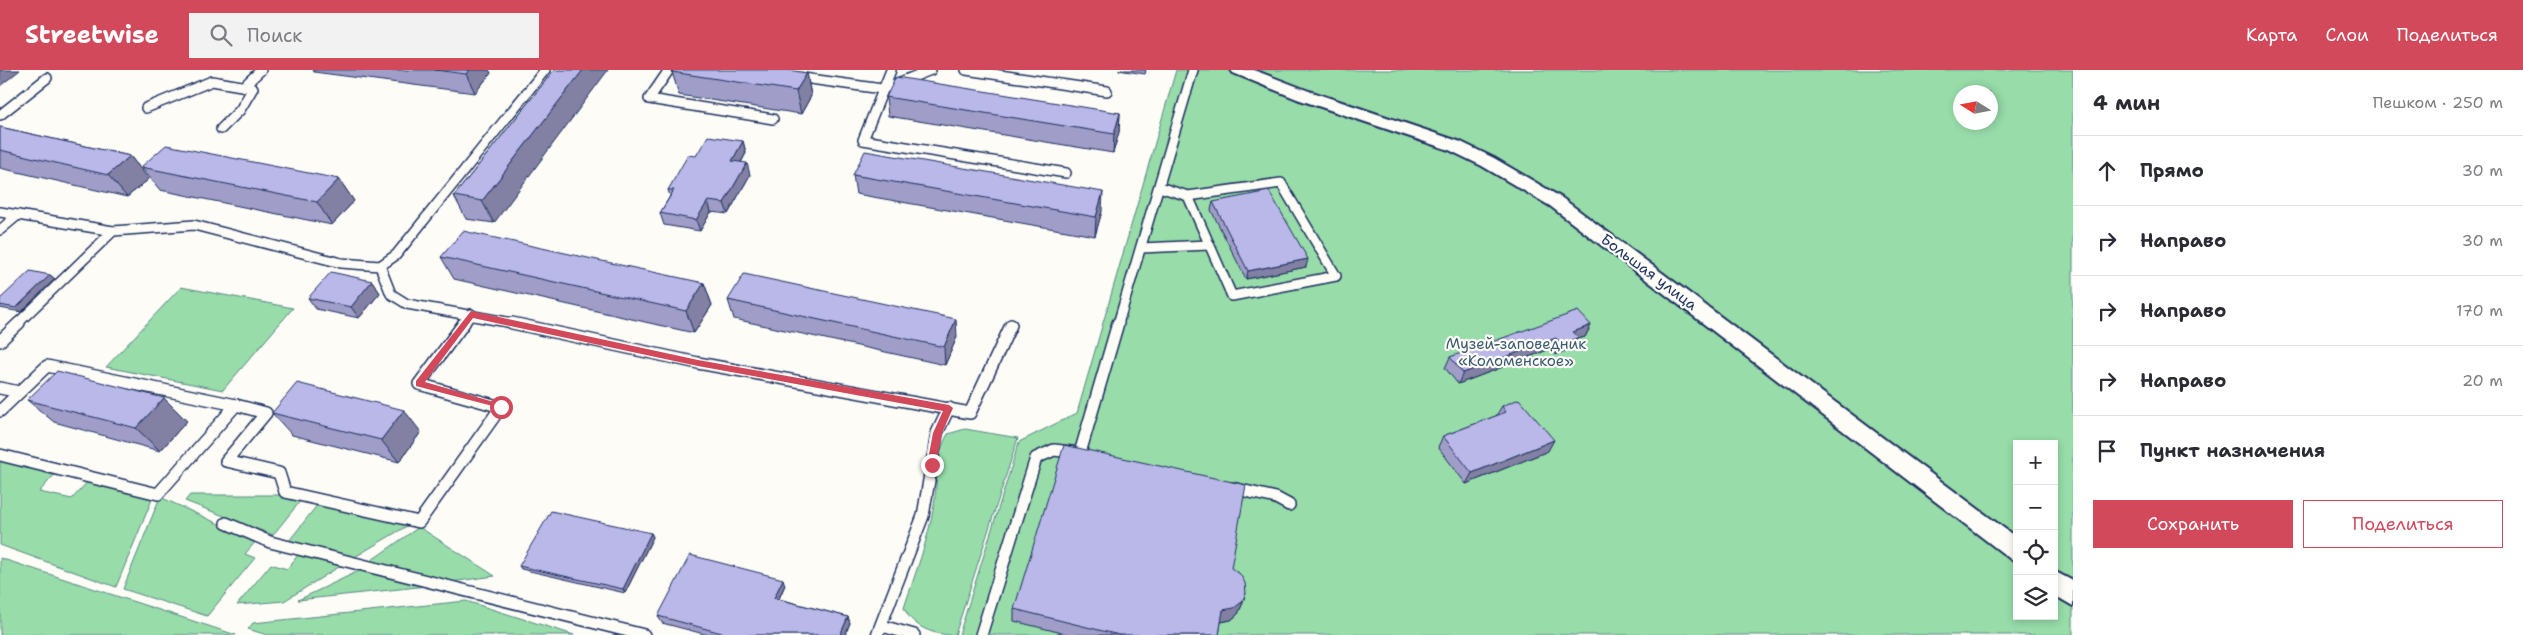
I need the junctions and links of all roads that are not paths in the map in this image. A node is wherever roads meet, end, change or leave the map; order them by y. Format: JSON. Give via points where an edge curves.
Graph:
{"nodes":[{"id":1,"x":261,"y":70,"type":"edge"},
{"id":2,"x":545,"y":70,"type":"edge"},
{"id":3,"x":669,"y":70,"type":"edge"},
{"id":4,"x":891,"y":70,"type":"edge"},
{"id":5,"x":931,"y":70,"type":"edge"},
{"id":6,"x":966,"y":70,"type":"edge"},
{"id":7,"x":1193,"y":70,"type":"edge"},
{"id":8,"x":1239,"y":70,"type":"edge"},
{"id":9,"x":786,"y":75,"type":"edge"},
{"id":10,"x":48,"y":78,"type":"dead end"},
{"id":11,"x":244,"y":86,"type":"junction"},
{"id":12,"x":882,"y":89,"type":"junction"},
{"id":13,"x":1107,"y":91,"type":"dead end"},
{"id":14,"x":146,"y":108,"type":"dead end"},
{"id":15,"x":0,"y":115,"type":"edge"},
{"id":16,"x":773,"y":119,"type":"dead end"},
{"id":17,"x":221,"y":129,"type":"dead end"},
{"id":18,"x":1066,"y":173,"type":"dead end"},
{"id":19,"x":1159,"y":187,"type":"junction"},
{"id":20,"x":1188,"y":196,"type":"junction"},
{"id":21,"x":0,"y":212,"type":"edge"},
{"id":22,"x":18,"y":216,"type":"junction"},
{"id":23,"x":0,"y":230,"type":"edge"},
{"id":24,"x":113,"y":231,"type":"junction"},
{"id":25,"x":1210,"y":245,"type":"junction"},
{"id":26,"x":1141,"y":248,"type":"junction"},
{"id":27,"x":380,"y":266,"type":"junction"},
{"id":28,"x":471,"y":314,"type":"junction"},
{"id":29,"x":1011,"y":325,"type":"dead end"},
{"id":30,"x":0,"y":341,"type":"edge"},
{"id":31,"x":0,"y":388,"type":"edge"},
{"id":32,"x":19,"y":392,"type":"junction"},
{"id":33,"x":236,"y":405,"type":"junction"},
{"id":34,"x":949,"y":408,"type":"junction"},
{"id":35,"x":0,"y":411,"type":"edge"},
{"id":36,"x":0,"y":455,"type":"edge"},
{"id":37,"x":1220,"y":485,"type":"edge"},
{"id":38,"x":1289,"y":505,"type":"dead end"},
{"id":39,"x":226,"y":523,"type":"dead end"},
{"id":40,"x":2013,"y":548,"type":"edge"},
{"id":41,"x":2058,"y":584,"type":"edge"},
{"id":42,"x":2073,"y":595,"type":"edge"},
{"id":43,"x":880,"y":630,"type":"edge"},
{"id":44,"x":644,"y":635,"type":"edge"},
{"id":45,"x":914,"y":635,"type":"edge"},
{"id":46,"x":981,"y":635,"type":"edge"}],
"edges":[{"from":1,"to":11,"type":"lane"},
{"from":2,"to":27,"type":"lane","via":[[396,255]]},
{"from":3,"to":16,"type":"lane","via":[[648,99]]},
{"from":4,"to":12,"type":"lane"},
{"from":5,"to":12,"type":"lane"},
{"from":6,"to":13,"type":"lane"},
{"from":7,"to":19,"type":"lane"},
{"from":8,"to":40,"type":"street","name":"Большая улица","via":[[1455,146],[1556,202]]},
{"from":9,"to":12,"type":"lane"},
{"from":10,"to":15,"type":"lane"},
{"from":11,"to":14,"type":"lane","via":[[212,81]]},
{"from":11,"to":17,"type":"lane","via":[[253,88],[240,110]]},
{"from":12,"to":18,"type":"lane","via":[[864,140]]},
{"from":19,"to":20,"type":"lane"},
{"from":19,"to":26,"type":"lane"},
{"from":20,"to":25,"type":"lane"},
{"from":20,"to":25,"type":"lane","via":[[1281,183],[1336,276],[1232,296]]},
{"from":21,"to":22,"type":"lane"},
{"from":22,"to":23,"type":"lane"},
{"from":22,"to":24,"type":"lane"},
{"from":24,"to":27,"type":"lane","via":[[194,225],[341,263]]},
{"from":24,"to":30,"type":"lane"},
{"from":25,"to":26,"type":"lane"},
{"from":26,"to":46,"type":"lane","via":[[1084,454],[1054,450],[1036,458]]},
{"from":27,"to":28,"type":"lane","via":[[391,294],[407,304]]},
{"from":28,"to":33,"type":"lane","via":[[419,384],[501,407],[419,522],[285,492],[280,472],[226,461],[266,413]]},
{"from":28,"to":34,"type":"lane","via":[[698,363]]},
{"from":29,"to":34,"type":"lane","via":[[970,413]]},
{"from":31,"to":32,"type":"lane"},
{"from":32,"to":33,"type":"lane","via":[[47,366]]},
{"from":32,"to":35,"type":"lane"},
{"from":33,"to":36,"type":"lane","via":[[158,494]]},
{"from":34,"to":43,"type":"lane","via":[[937,433],[923,516]]},
{"from":37,"to":38,"type":"lane","via":[[1276,498]]},
{"from":39,"to":44,"type":"lane","via":[[270,542]]},
{"from":41,"to":42,"type":"street"},
{"from":43,"to":45,"type":"lane"}]}
